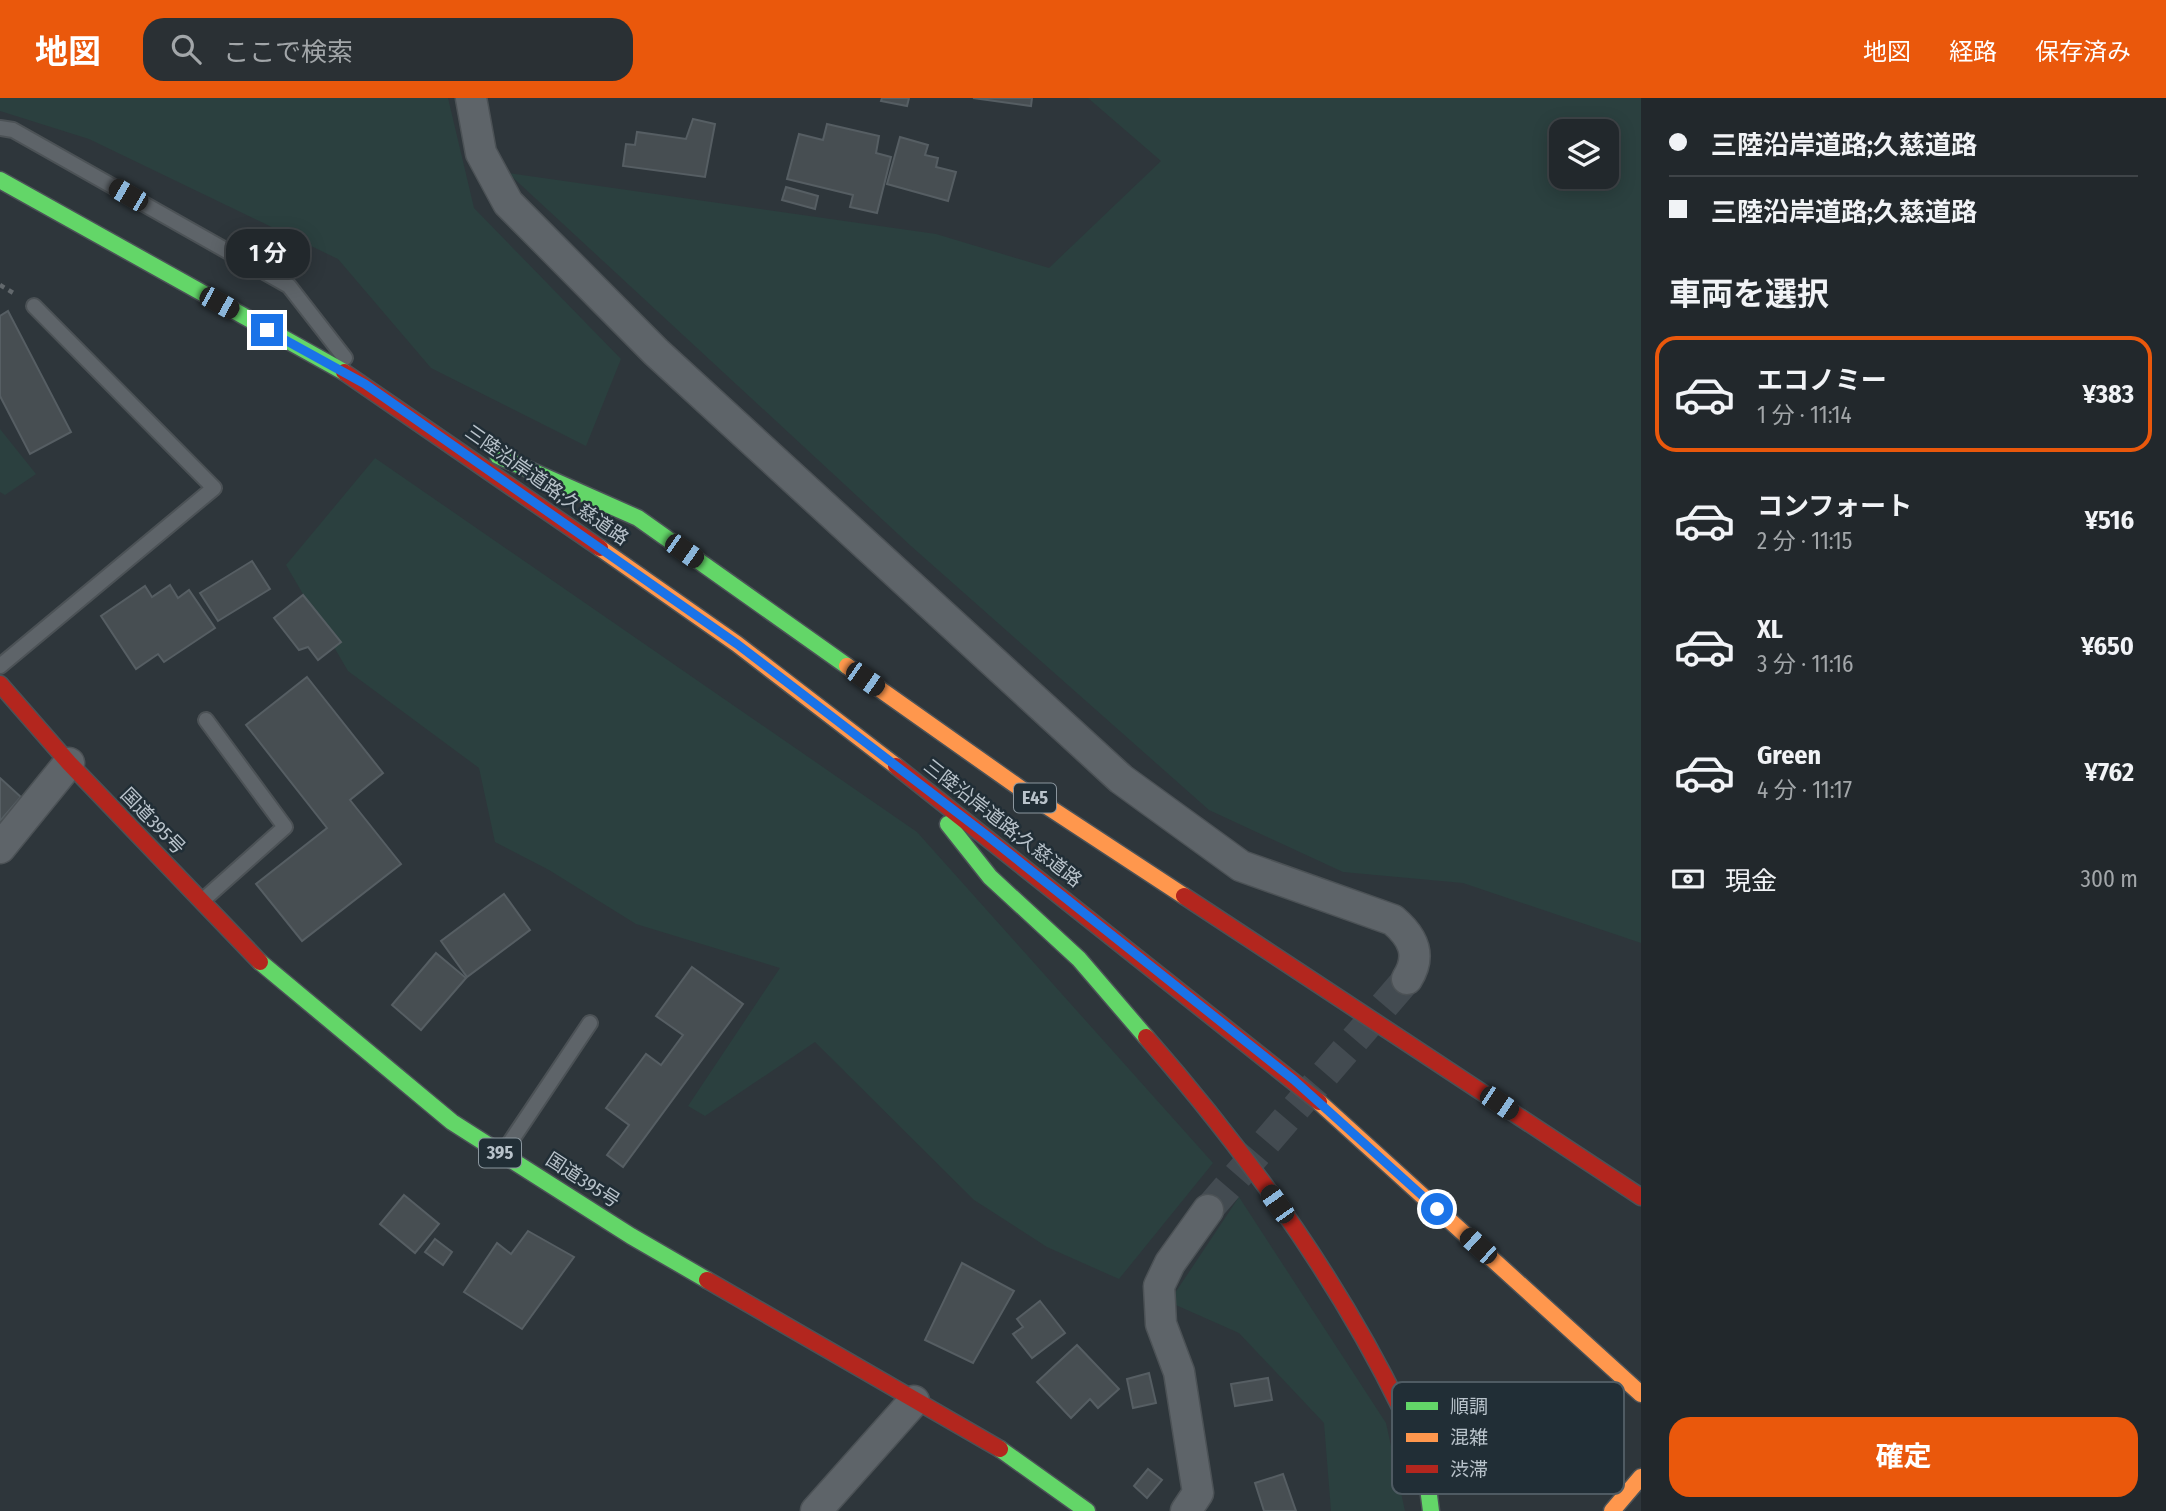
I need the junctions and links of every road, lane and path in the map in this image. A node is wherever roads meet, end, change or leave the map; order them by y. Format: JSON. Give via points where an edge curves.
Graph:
{"nodes":[{"id":1,"x":471,"y":98,"type":"edge"},
{"id":2,"x":0,"y":128,"type":"edge"},
{"id":3,"x":0,"y":180,"type":"edge"},
{"id":4,"x":34,"y":306,"type":"dead end"},
{"id":5,"x":365,"y":384,"type":"junction"},
{"id":6,"x":419,"y":421,"type":"junction"},
{"id":7,"x":0,"y":666,"type":"edge"},
{"id":8,"x":0,"y":684,"type":"edge"},
{"id":9,"x":206,"y":720,"type":"dead end"},
{"id":10,"x":69,"y":763,"type":"junction"},
{"id":11,"x":914,"y":779,"type":"junction"},
{"id":12,"x":0,"y":848,"type":"edge"},
{"id":13,"x":201,"y":902,"type":"junction"},
{"id":14,"x":1407,"y":979,"type":"tunnel mouth"},
{"id":15,"x":590,"y":1023,"type":"dead end"},
{"id":16,"x":503,"y":1154,"type":"junction"},
{"id":17,"x":1641,"y":1197,"type":"edge"},
{"id":18,"x":1208,"y":1210,"type":"tunnel mouth"},
{"id":19,"x":1392,"y":1390,"type":"edge"},
{"id":20,"x":1641,"y":1394,"type":"edge"},
{"id":21,"x":914,"y":1401,"type":"junction"},
{"id":22,"x":1641,"y":1476,"type":"edge"},
{"id":23,"x":816,"y":1511,"type":"edge"},
{"id":24,"x":1087,"y":1511,"type":"edge"},
{"id":25,"x":1186,"y":1511,"type":"edge"},
{"id":26,"x":1612,"y":1511,"type":"edge"}],
"edges":[{"from":1,"to":14,"type":"street","via":[[481,153],[508,203],[656,352],[1121,779],[1241,866],[1393,919],[1409,933],[1416,949],[1415,966]]},
{"from":2,"to":5,"type":"lane","via":[[13,130],[289,286]]},
{"from":3,"to":5,"type":"highway","name":"三陸沿岸道路;久慈道路","number":"E45"},
{"from":4,"to":7,"type":"lane","via":[[214,488]]},
{"from":5,"to":6,"type":"highway","name":"三陸沿岸道路;久慈道路","number":"E45"},
{"from":6,"to":11,"type":"highway","name":"三陸沿岸道路;久慈道路","number":"E45","via":[[737,644]]},
{"from":6,"to":17,"type":"highway","number":"E45","via":[[638,518],[1024,791]]},
{"from":8,"to":10,"type":"highway","name":"国道395号","number":"395"},
{"from":9,"to":13,"type":"lane","via":[[285,827]]},
{"from":10,"to":12,"type":"street"},
{"from":10,"to":13,"type":"highway","name":"国道395号","number":"395"},
{"from":11,"to":19,"type":"highway","number":"E45","via":[[990,877],[1079,959],[1190,1087],[1331,1280]]},
{"from":11,"to":20,"type":"highway","name":"三陸沿岸道路;久慈道路","number":"E45","via":[[1294,1080]]},
{"from":13,"to":16,"type":"highway","name":"国道395号","number":"395","via":[[274,974],[452,1122]]},
{"from":15,"to":16,"type":"lane"},
{"from":16,"to":21,"type":"highway","name":"国道395号","number":"395","via":[[631,1236]]},
{"from":18,"to":25,"type":"street","via":[[1159,1286],[1161,1324],[1179,1372],[1198,1493]]},
{"from":21,"to":23,"type":"street"},
{"from":21,"to":24,"type":"highway","name":"国道395号","number":"395","via":[[1022,1462]]},
{"from":22,"to":26,"type":"highway"}]}
